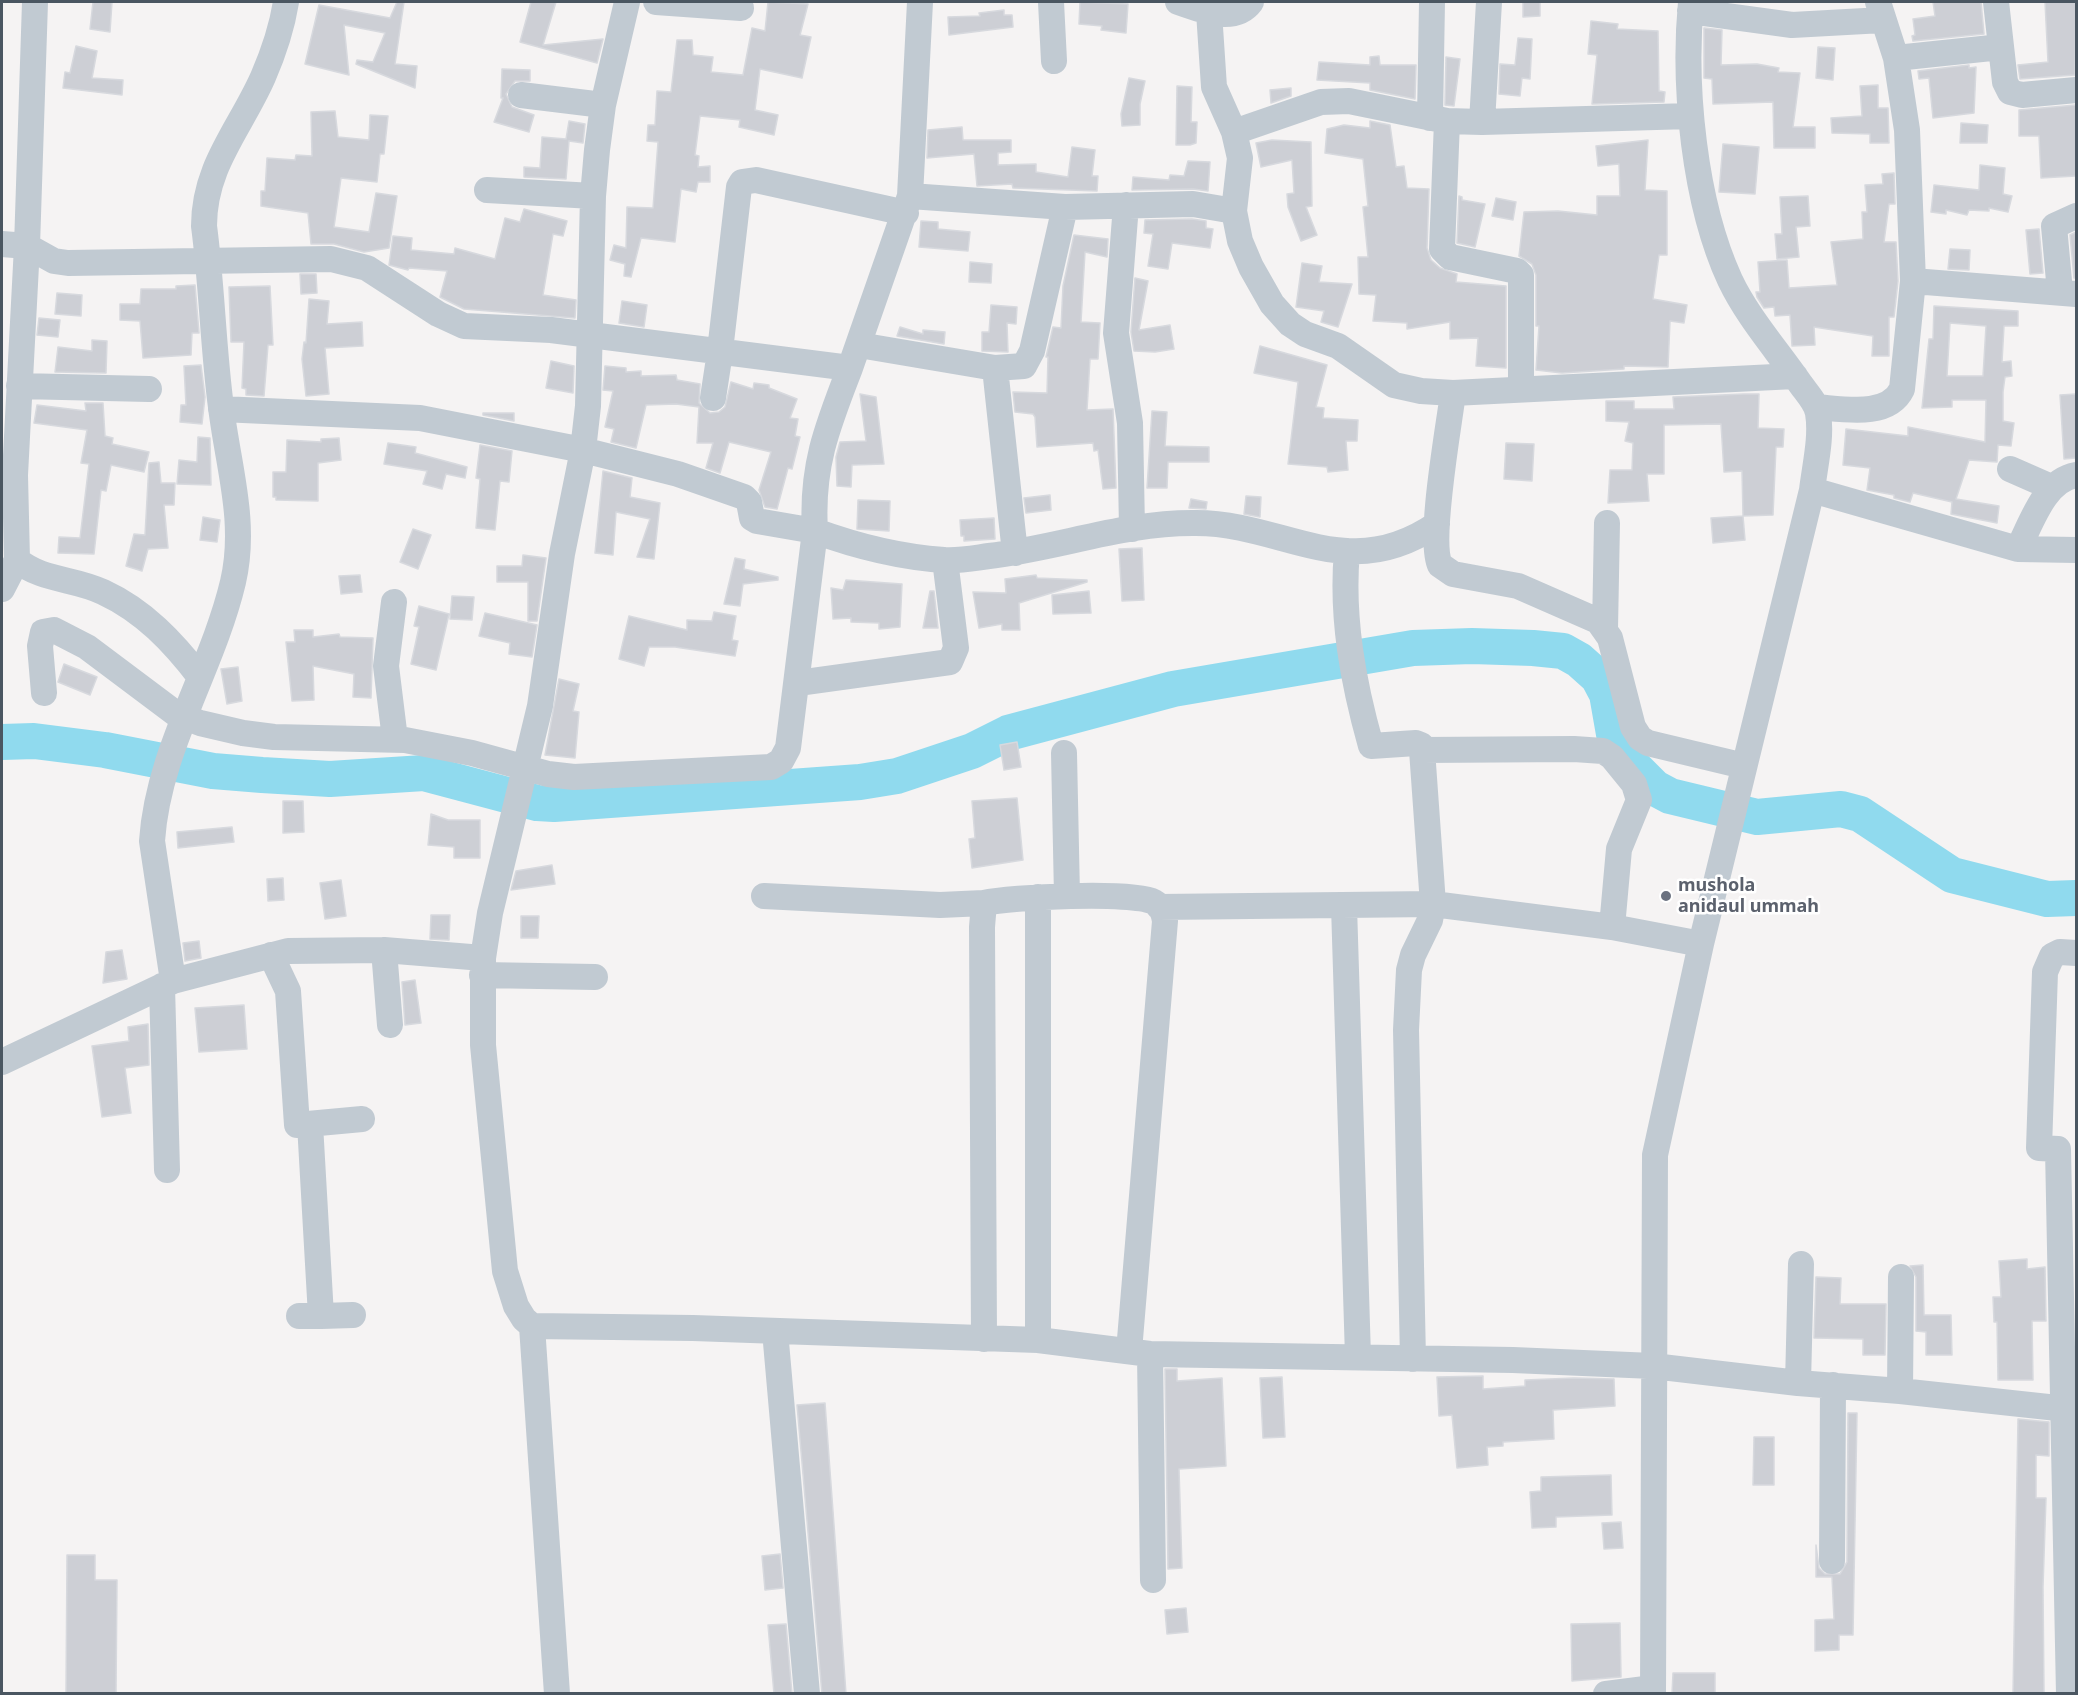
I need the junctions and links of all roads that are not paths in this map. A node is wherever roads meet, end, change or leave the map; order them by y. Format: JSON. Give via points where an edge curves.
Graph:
{"nodes":[{"id":1,"x":35,"y":2,"type":"edge"},
{"id":2,"x":286,"y":2,"type":"edge"},
{"id":3,"x":627,"y":2,"type":"edge"},
{"id":4,"x":656,"y":2,"type":"edge"},
{"id":5,"x":920,"y":2,"type":"edge"},
{"id":6,"x":1051,"y":2,"type":"edge"},
{"id":7,"x":1178,"y":2,"type":"edge"},
{"id":8,"x":1251,"y":2,"type":"edge"},
{"id":9,"x":1489,"y":2,"type":"edge"},
{"id":10,"x":1996,"y":2,"type":"edge"},
{"id":11,"x":1432,"y":3,"type":"edge"},
{"id":12,"x":1691,"y":6,"type":"edge"},
{"id":13,"x":741,"y":8,"type":"dead end"},
{"id":14,"x":1881,"y":11,"type":"edge"},
{"id":15,"x":1209,"y":12,"type":"junction"},
{"id":16,"x":2001,"y":47,"type":"junction"},
{"id":17,"x":1896,"y":58,"type":"junction"},
{"id":18,"x":1054,"y":61,"type":"dead end"},
{"id":19,"x":2076,"y":90,"type":"edge"},
{"id":20,"x":521,"y":95,"type":"dead end"},
{"id":21,"x":603,"y":105,"type":"junction"},
{"id":22,"x":1691,"y":116,"type":"junction"},
{"id":23,"x":1438,"y":119,"type":"junction"},
{"id":24,"x":1482,"y":122,"type":"junction"},
{"id":25,"x":1234,"y":132,"type":"junction"},
{"id":26,"x":487,"y":190,"type":"dead end"},
{"id":27,"x":593,"y":196,"type":"junction"},
{"id":28,"x":908,"y":204,"type":"junction"},
{"id":29,"x":1126,"y":205,"type":"junction"},
{"id":30,"x":1065,"y":207,"type":"junction"},
{"id":31,"x":1234,"y":211,"type":"junction"},
{"id":32,"x":2076,"y":216,"type":"edge"},
{"id":33,"x":2,"y":244,"type":"edge"},
{"id":34,"x":27,"y":246,"type":"junction"},
{"id":35,"x":208,"y":262,"type":"junction"},
{"id":36,"x":1913,"y":281,"type":"junction"},
{"id":37,"x":2068,"y":293,"type":"edge"},
{"id":38,"x":590,"y":335,"type":"junction"},
{"id":39,"x":859,"y":345,"type":"junction"},
{"id":40,"x":720,"y":347,"type":"junction"},
{"id":41,"x":850,"y":368,"type":"junction"},
{"id":42,"x":995,"y":368,"type":"junction"},
{"id":43,"x":1795,"y":376,"type":"junction"},
{"id":44,"x":19,"y":386,"type":"junction"},
{"id":45,"x":1521,"y":388,"type":"junction"},
{"id":46,"x":149,"y":389,"type":"dead end"},
{"id":47,"x":1453,"y":393,"type":"junction"},
{"id":48,"x":713,"y":398,"type":"dead end"},
{"id":49,"x":1816,"y":407,"type":"junction"},
{"id":50,"x":221,"y":409,"type":"junction"},
{"id":51,"x":583,"y":450,"type":"junction"},
{"id":52,"x":2010,"y":470,"type":"dead end"},
{"id":53,"x":8,"y":474,"type":"edge"},
{"id":54,"x":2076,"y":475,"type":"edge"},
{"id":55,"x":2051,"y":487,"type":"junction"},
{"id":56,"x":1812,"y":490,"type":"junction"},
{"id":57,"x":1607,"y":523,"type":"dead end"},
{"id":58,"x":1437,"y":524,"type":"junction"},
{"id":59,"x":1132,"y":529,"type":"junction"},
{"id":60,"x":815,"y":531,"type":"junction"},
{"id":61,"x":2018,"y":549,"type":"junction"},
{"id":62,"x":2076,"y":550,"type":"edge"},
{"id":63,"x":1347,"y":551,"type":"junction"},
{"id":64,"x":1015,"y":553,"type":"junction"},
{"id":65,"x":16,"y":560,"type":"junction"},
{"id":66,"x":945,"y":560,"type":"junction"},
{"id":67,"x":2,"y":589,"type":"edge"},
{"id":68,"x":394,"y":602,"type":"dead end"},
{"id":69,"x":1605,"y":629,"type":"junction"},
{"id":70,"x":200,"y":677,"type":"junction"},
{"id":71,"x":798,"y":683,"type":"junction"},
{"id":72,"x":44,"y":693,"type":"dead end"},
{"id":73,"x":179,"y":728,"type":"junction"},
{"id":74,"x":395,"y":739,"type":"junction"},
{"id":75,"x":1422,"y":750,"type":"junction"},
{"id":76,"x":1064,"y":753,"type":"dead end"},
{"id":77,"x":524,"y":772,"type":"junction"},
{"id":78,"x":1742,"y":772,"type":"junction"},
{"id":79,"x":764,"y":896,"type":"dead end"},
{"id":80,"x":1067,"y":896,"type":"junction"},
{"id":81,"x":1038,"y":897,"type":"junction"},
{"id":82,"x":984,"y":903,"type":"junction"},
{"id":83,"x":1433,"y":904,"type":"junction"},
{"id":84,"x":1344,"y":906,"type":"junction"},
{"id":85,"x":1159,"y":907,"type":"junction"},
{"id":86,"x":1612,"y":927,"type":"junction"},
{"id":87,"x":1701,"y":944,"type":"junction"},
{"id":88,"x":384,"y":950,"type":"junction"},
{"id":89,"x":2076,"y":953,"type":"edge"},
{"id":90,"x":271,"y":955,"type":"junction"},
{"id":91,"x":483,"y":967,"type":"junction"},
{"id":92,"x":596,"y":977,"type":"dead end"},
{"id":93,"x":167,"y":984,"type":"junction"},
{"id":94,"x":390,"y":1025,"type":"dead end"},
{"id":95,"x":2,"y":1062,"type":"edge"},
{"id":96,"x":362,"y":1119,"type":"dead end"},
{"id":97,"x":310,"y":1124,"type":"junction"},
{"id":98,"x":2067,"y":1149,"type":"edge"},
{"id":99,"x":167,"y":1170,"type":"dead end"},
{"id":100,"x":1801,"y":1264,"type":"dead end"},
{"id":101,"x":1901,"y":1277,"type":"dead end"},
{"id":102,"x":353,"y":1315,"type":"dead end"},
{"id":103,"x":532,"y":1326,"type":"junction"},
{"id":104,"x":775,"y":1331,"type":"junction"},
{"id":105,"x":984,"y":1339,"type":"junction"},
{"id":106,"x":1038,"y":1340,"type":"junction"},
{"id":107,"x":1140,"y":1353,"type":"junction"},
{"id":108,"x":1358,"y":1357,"type":"junction"},
{"id":109,"x":1413,"y":1359,"type":"junction"},
{"id":110,"x":1653,"y":1366,"type":"junction"},
{"id":111,"x":1798,"y":1383,"type":"junction"},
{"id":112,"x":1833,"y":1385,"type":"junction"},
{"id":113,"x":1900,"y":1391,"type":"junction"},
{"id":114,"x":2069,"y":1410,"type":"edge"},
{"id":115,"x":1832,"y":1561,"type":"dead end"},
{"id":116,"x":1153,"y":1580,"type":"dead end"},
{"id":117,"x":1653,"y":1691,"type":"edge"},
{"id":118,"x":557,"y":1694,"type":"edge"},
{"id":119,"x":807,"y":1694,"type":"edge"},
{"id":120,"x":1606,"y":1694,"type":"edge"},
{"id":121,"x":2069,"y":1694,"type":"edge"}],
"edges":[{"from":1,"to":34,"type":"street"},
{"from":2,"to":35,"type":"street","via":[[263,78],[216,165],[204,201]]},
{"from":3,"to":21,"type":"street"},
{"from":4,"to":13,"type":"street"},
{"from":5,"to":28,"type":"street"},
{"from":6,"to":18,"type":"street"},
{"from":7,"to":15,"type":"street"},
{"from":8,"to":15,"type":"street","via":[[1238,12]]},
{"from":9,"to":24,"type":"street"},
{"from":10,"to":16,"type":"street"},
{"from":11,"to":23,"type":"street"},
{"from":12,"to":14,"type":"street","via":[[1792,25]]},
{"from":12,"to":22,"type":"street"},
{"from":14,"to":17,"type":"street"},
{"from":15,"to":25,"type":"street","via":[[1214,87]]},
{"from":16,"to":17,"type":"street"},
{"from":16,"to":19,"type":"street","via":[[2005,81],[2013,94]]},
{"from":17,"to":36,"type":"street","via":[[1907,130]]},
{"from":20,"to":21,"type":"street"},
{"from":21,"to":27,"type":"street"},
{"from":22,"to":24,"type":"street"},
{"from":22,"to":43,"type":"street","via":[[1707,213],[1718,252],[1746,307]]},
{"from":23,"to":24,"type":"street"},
{"from":23,"to":25,"type":"street","via":[[1333,100]]},
{"from":23,"to":45,"type":"street","via":[[1442,249],[1450,257],[1521,275]]},
{"from":25,"to":31,"type":"street","via":[[1240,158]]},
{"from":26,"to":27,"type":"street"},
{"from":27,"to":38,"type":"street"},
{"from":28,"to":30,"type":"street"},
{"from":28,"to":39,"type":"street"},
{"from":28,"to":40,"type":"street","via":[[756,180],[742,182],[738,187]]},
{"from":29,"to":30,"type":"street"},
{"from":29,"to":31,"type":"street","via":[[1194,204]]},
{"from":29,"to":59,"type":"street","via":[[1116,333],[1130,423]]},
{"from":30,"to":42,"type":"street","via":[[1027,363]]},
{"from":31,"to":47,"type":"street","via":[[1251,267],[1272,304],[1290,324],[1338,346],[1394,385]]},
{"from":32,"to":37,"type":"street","via":[[2054,226]]},
{"from":33,"to":34,"type":"street"},
{"from":34,"to":35,"type":"street","via":[[54,261],[69,263]]},
{"from":34,"to":44,"type":"street"},
{"from":35,"to":38,"type":"street","via":[[346,261],[367,268],[438,314],[464,326]]},
{"from":35,"to":50,"type":"street"},
{"from":36,"to":37,"type":"street"},
{"from":36,"to":49,"type":"street","via":[[1902,389],[1895,401],[1878,408]]},
{"from":38,"to":40,"type":"street"},
{"from":38,"to":51,"type":"street"},
{"from":39,"to":41,"type":"street"},
{"from":39,"to":42,"type":"street"},
{"from":40,"to":41,"type":"street"},
{"from":40,"to":48,"type":"street"},
{"from":41,"to":60,"type":"street","via":[[815,475]]},
{"from":42,"to":64,"type":"street"},
{"from":43,"to":45,"type":"street"},
{"from":43,"to":49,"type":"street"},
{"from":44,"to":46,"type":"street"},
{"from":44,"to":53,"type":"street"},
{"from":45,"to":47,"type":"street"},
{"from":47,"to":58,"type":"street"},
{"from":49,"to":56,"type":"street","via":[[1819,429]]},
{"from":50,"to":51,"type":"street","via":[[420,418]]},
{"from":50,"to":70,"type":"street","via":[[234,483],[238,549],[233,582]]},
{"from":51,"to":60,"type":"street","via":[[678,474],[744,497],[752,518],[758,521]]},
{"from":51,"to":77,"type":"street","via":[[562,554],[540,706]]},
{"from":52,"to":55,"type":"street"},
{"from":53,"to":65,"type":"street"},
{"from":54,"to":55,"type":"street"},
{"from":55,"to":61,"type":"street"},
{"from":56,"to":61,"type":"street"},
{"from":56,"to":78,"type":"street"},
{"from":57,"to":69,"type":"street"},
{"from":58,"to":63,"type":"street","via":[[1403,543]]},
{"from":58,"to":69,"type":"street","via":[[1437,558],[1446,572],[1518,586],[1587,615]]},
{"from":59,"to":63,"type":"street","via":[[1215,524],[1256,531],[1312,548]]},
{"from":59,"to":64,"type":"street"},
{"from":60,"to":66,"type":"street","via":[[869,548]]},
{"from":60,"to":71,"type":"street"},
{"from":61,"to":62,"type":"street"},
{"from":63,"to":75,"type":"street","via":[[1347,631],[1371,746],[1416,743]]},
{"from":64,"to":66,"type":"street"},
{"from":65,"to":67,"type":"street"},
{"from":65,"to":70,"type":"street","via":[[29,570],[102,591],[135,610],[171,640]]},
{"from":66,"to":71,"type":"street","via":[[956,648],[950,662]]},
{"from":68,"to":74,"type":"street","via":[[386,666]]},
{"from":69,"to":78,"type":"street","via":[[1633,727],[1640,738]]},
{"from":70,"to":73,"type":"street"},
{"from":71,"to":77,"type":"street","via":[[788,748],[781,761],[771,767],[574,777]]},
{"from":72,"to":73,"type":"street","via":[[40,640],[44,632],[54,630],[87,647]]},
{"from":73,"to":74,"type":"street","via":[[274,737]]},
{"from":73,"to":93,"type":"street","via":[[153,819]]},
{"from":74,"to":77,"type":"street","via":[[472,753]]},
{"from":75,"to":83,"type":"street"},
{"from":75,"to":86,"type":"street","via":[[1574,748],[1603,751],[1612,757],[1634,784],[1639,800],[1619,849]]},
{"from":76,"to":80,"type":"street"},
{"from":77,"to":91,"type":"street","via":[[490,913]]},
{"from":78,"to":87,"type":"street"},
{"from":79,"to":82,"type":"street","via":[[940,905]]},
{"from":80,"to":81,"type":"street"},
{"from":80,"to":85,"type":"street","via":[[1141,899]]},
{"from":81,"to":82,"type":"street"},
{"from":81,"to":106,"type":"street"},
{"from":82,"to":105,"type":"street"},
{"from":83,"to":84,"type":"street"},
{"from":83,"to":86,"type":"street"},
{"from":83,"to":109,"type":"street","via":[[1409,970],[1406,1030]]},
{"from":84,"to":85,"type":"street"},
{"from":84,"to":108,"type":"street"},
{"from":85,"to":107,"type":"street","via":[[1165,921]]},
{"from":86,"to":87,"type":"street"},
{"from":87,"to":110,"type":"street","via":[[1655,1155]]},
{"from":88,"to":90,"type":"street","via":[[288,951]]},
{"from":88,"to":91,"type":"street"},
{"from":88,"to":94,"type":"street"},
{"from":89,"to":98,"type":"street","via":[[2052,956],[2045,972],[2039,1148]]},
{"from":90,"to":93,"type":"street"},
{"from":90,"to":97,"type":"street","via":[[288,991],[297,1125]]},
{"from":91,"to":92,"type":"street"},
{"from":91,"to":103,"type":"street","via":[[483,1045],[505,1270],[516,1306]]},
{"from":93,"to":95,"type":"street"},
{"from":93,"to":99,"type":"street"},
{"from":96,"to":97,"type":"street"},
{"from":97,"to":102,"type":"street","via":[[310,1316]]},
{"from":98,"to":114,"type":"street"},
{"from":100,"to":111,"type":"street"},
{"from":101,"to":113,"type":"street"},
{"from":103,"to":104,"type":"street"},
{"from":103,"to":118,"type":"street"},
{"from":104,"to":105,"type":"street"},
{"from":104,"to":119,"type":"street"},
{"from":105,"to":106,"type":"street"},
{"from":106,"to":107,"type":"street"},
{"from":107,"to":108,"type":"street"},
{"from":107,"to":116,"type":"street"},
{"from":108,"to":109,"type":"street"},
{"from":109,"to":110,"type":"street"},
{"from":110,"to":111,"type":"street"},
{"from":110,"to":117,"type":"street"},
{"from":111,"to":112,"type":"street"},
{"from":112,"to":113,"type":"street"},
{"from":112,"to":115,"type":"street"},
{"from":113,"to":114,"type":"street"},
{"from":114,"to":121,"type":"street"},
{"from":117,"to":120,"type":"street"}]}
